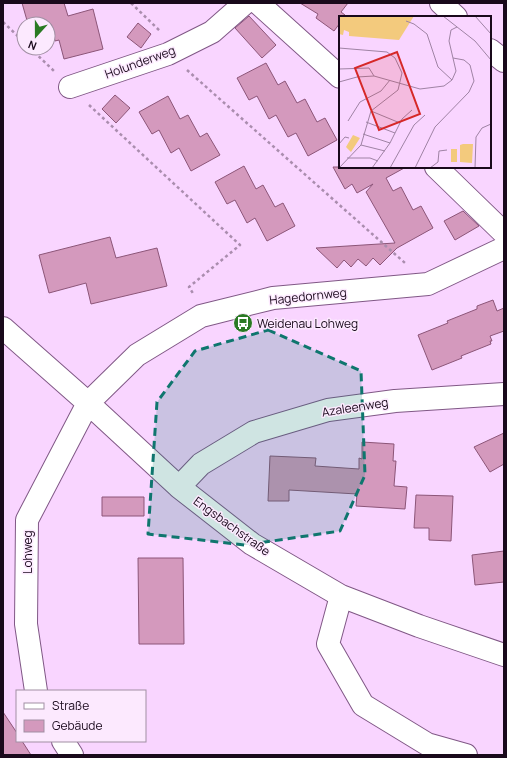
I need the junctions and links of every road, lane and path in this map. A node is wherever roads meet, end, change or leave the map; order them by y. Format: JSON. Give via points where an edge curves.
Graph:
{"nodes":[{"id":1,"x":131,"y":3,"type":"edge"},
{"id":2,"x":246,"y":3,"type":"edge"},
{"id":3,"x":258,"y":3,"type":"edge"},
{"id":4,"x":441,"y":3,"type":"edge"},
{"id":5,"x":455,"y":16,"type":"edge"},
{"id":6,"x":3,"y":22,"type":"edge"},
{"id":7,"x":16,"y":34,"type":"edge"},
{"id":8,"x":491,"y":51,"type":"edge"},
{"id":9,"x":173,"y":52,"type":"junction"},
{"id":10,"x":38,"y":56,"type":"edge"},
{"id":11,"x":504,"y":61,"type":"edge"},
{"id":12,"x":339,"y":76,"type":"edge"},
{"id":13,"x":70,"y":87,"type":"junction"},
{"id":14,"x":437,"y":168,"type":"edge"},
{"id":15,"x":504,"y":233,"type":"edge"},
{"id":16,"x":504,"y":248,"type":"edge"},
{"id":17,"x":399,"y":259,"type":"dead end"},
{"id":18,"x":205,"y":316,"type":"junction"},
{"id":19,"x":3,"y":328,"type":"edge"},
{"id":20,"x":504,"y":394,"type":"edge"},
{"id":21,"x":88,"y":403,"type":"junction"},
{"id":22,"x":179,"y":487,"type":"junction"},
{"id":23,"x":341,"y":596,"type":"junction"},
{"id":24,"x":504,"y":654,"type":"edge"},
{"id":25,"x":36,"y":690,"type":"edge"},
{"id":26,"x":64,"y":742,"type":"edge"},
{"id":27,"x":72,"y":755,"type":"edge"},
{"id":28,"x":466,"y":755,"type":"edge"}],
"edges":[{"from":1,"to":9,"type":"path"},
{"from":2,"to":9,"type":"street","name":"Holunderweg","via":[[212,32]]},
{"from":3,"to":12,"type":"street"},
{"from":4,"to":5,"type":"street"},
{"from":6,"to":7,"type":"path"},
{"from":8,"to":11,"type":"street"},
{"from":9,"to":13,"type":"street","name":"Holunderweg"},
{"from":9,"to":17,"type":"path"},
{"from":10,"to":13,"type":"path"},
{"from":13,"to":18,"type":"path","via":[[240,246],[189,287]]},
{"from":14,"to":15,"type":"street"},
{"from":16,"to":18,"type":"street","name":"Hagedornweg","via":[[428,284],[273,298]]},
{"from":18,"to":21,"type":"street","name":"Hagedornweg","via":[[137,355]]},
{"from":19,"to":21,"type":"street","name":"Engsbachstraße"},
{"from":20,"to":22,"type":"street","name":"Azaleenweg","via":[[395,401],[328,410],[254,432],[200,464]]},
{"from":21,"to":22,"type":"street","name":"Engsbachstraße"},
{"from":21,"to":25,"type":"street","name":"Lohweg","via":[[27,520],[26,624]]},
{"from":22,"to":23,"type":"street","name":"Engsbachstraße","via":[[252,544]]},
{"from":23,"to":24,"type":"street","name":"Engsbachstraße"},
{"from":23,"to":28,"type":"street","via":[[328,644],[363,705],[427,744]]},
{"from":26,"to":27,"type":"street"}]}
